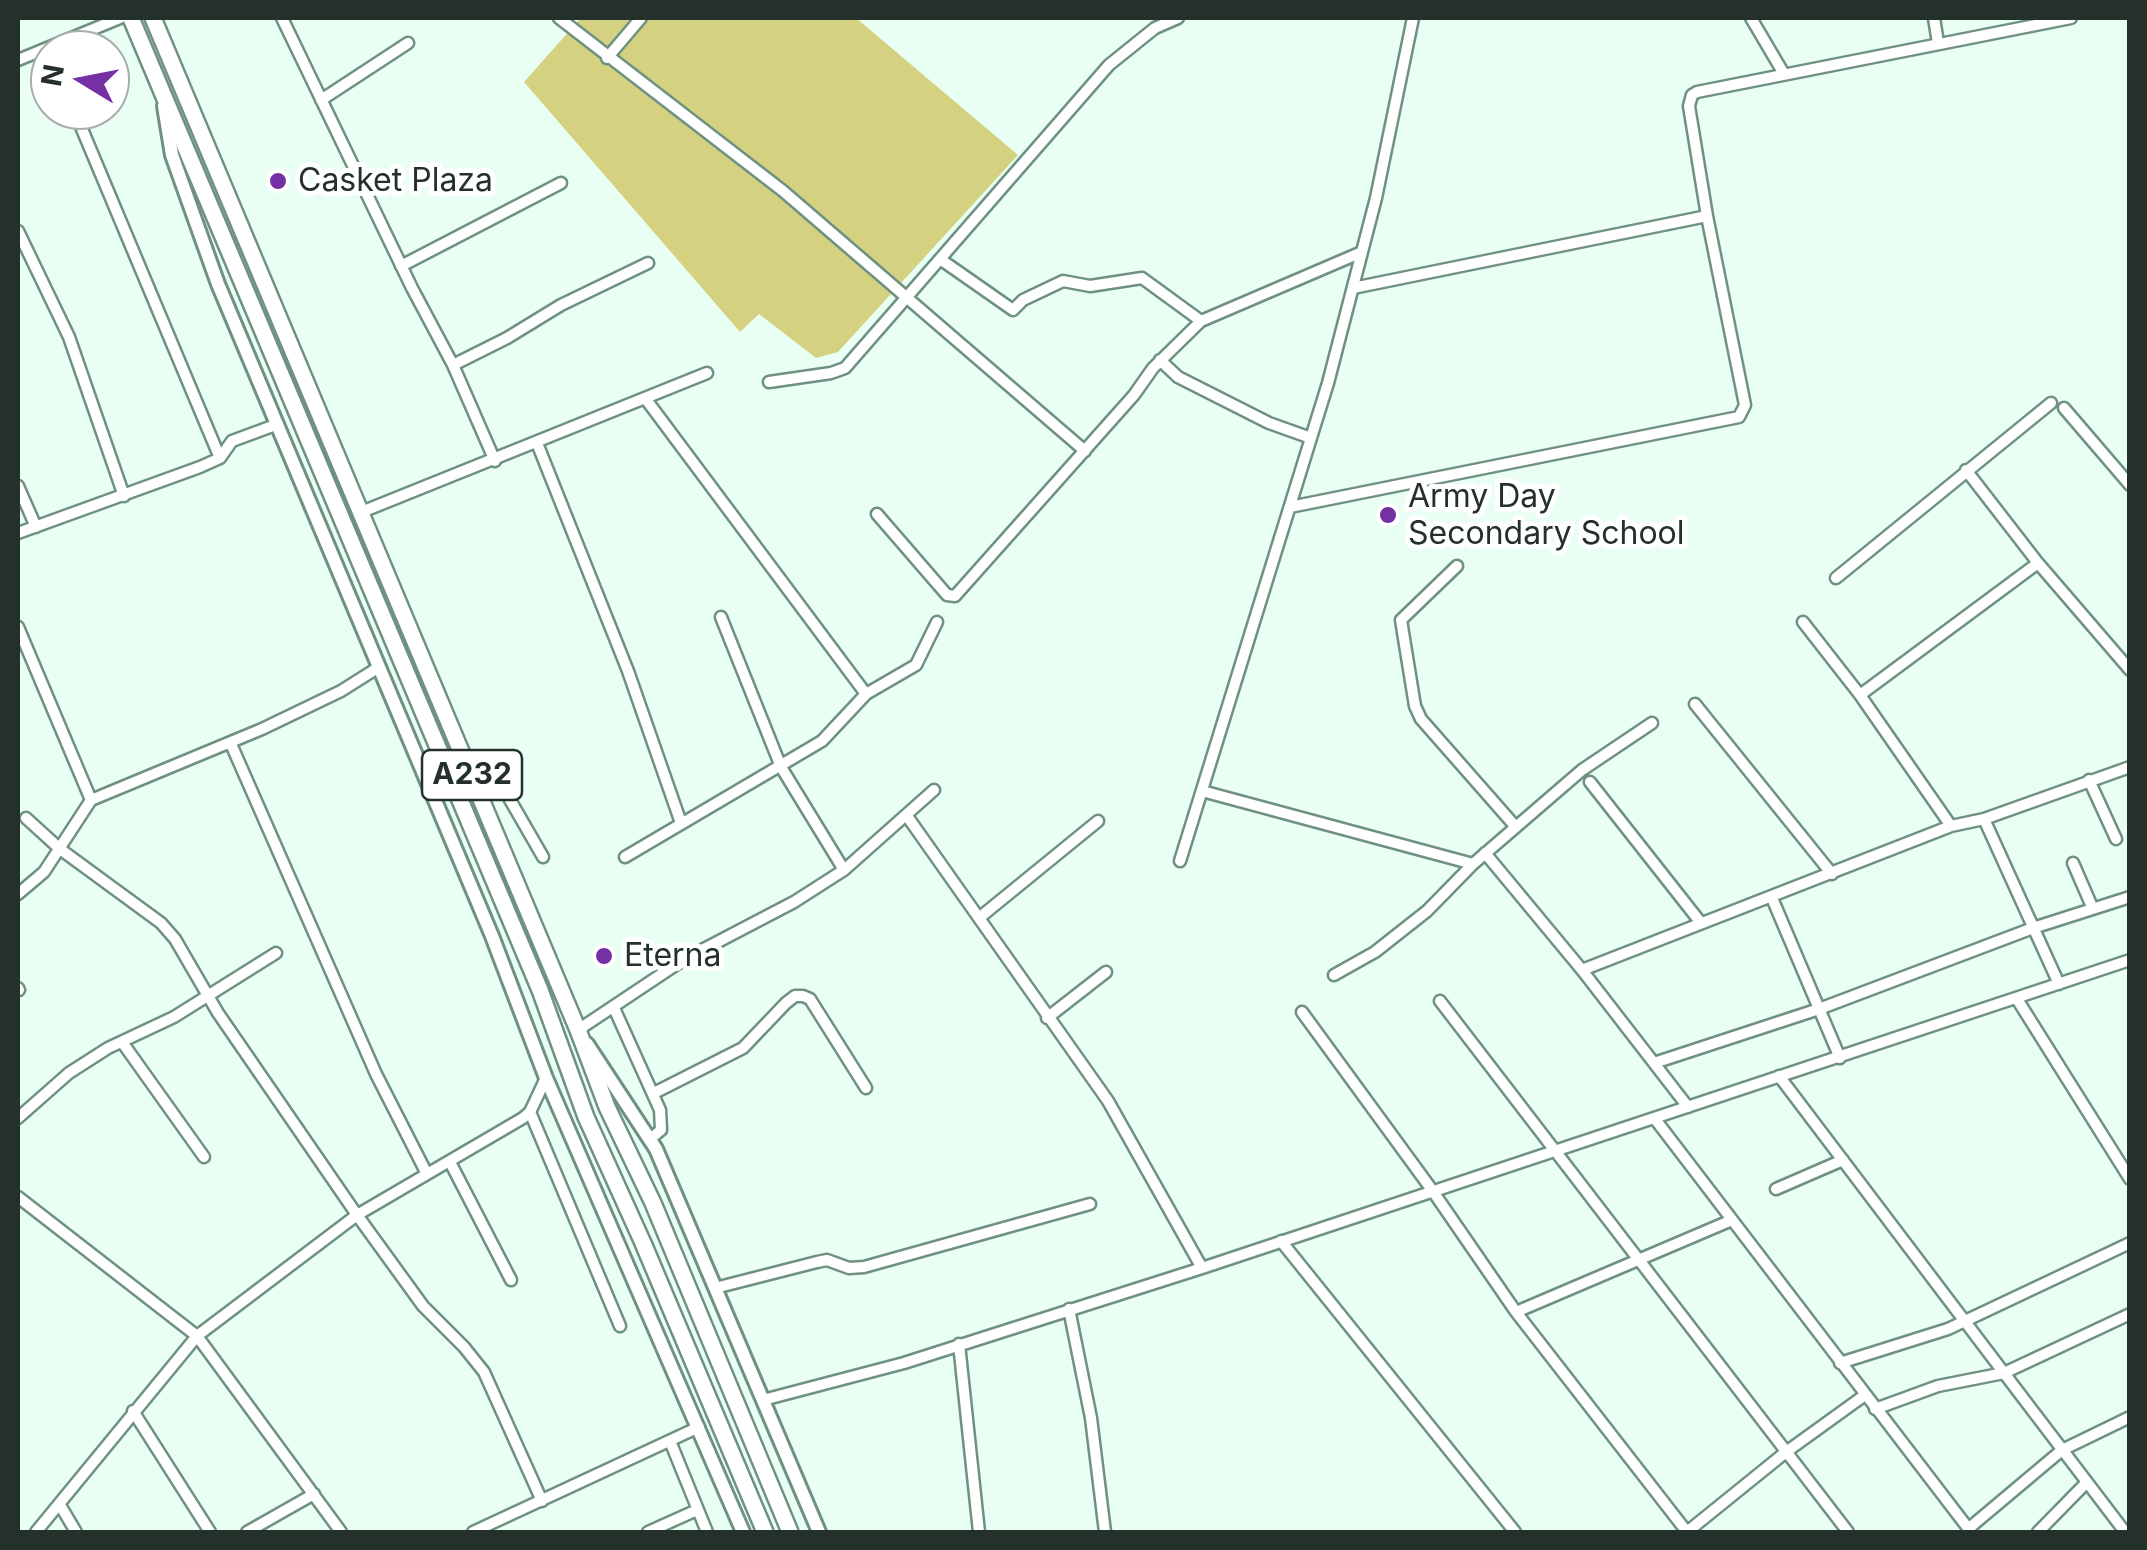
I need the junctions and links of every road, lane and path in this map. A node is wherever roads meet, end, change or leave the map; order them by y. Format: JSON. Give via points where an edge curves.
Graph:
{"nodes":[{"id":1,"x":120,"y":18,"type":"edge"},
{"id":2,"x":130,"y":18,"type":"edge"},
{"id":3,"x":153,"y":18,"type":"edge"},
{"id":4,"x":282,"y":18,"type":"edge"},
{"id":5,"x":559,"y":18,"type":"edge"},
{"id":6,"x":641,"y":18,"type":"edge"},
{"id":7,"x":1178,"y":18,"type":"edge"},
{"id":8,"x":1413,"y":18,"type":"edge"},
{"id":9,"x":1751,"y":18,"type":"edge"},
{"id":10,"x":1934,"y":18,"type":"edge"},
{"id":11,"x":2071,"y":18,"type":"edge"},
{"id":12,"x":93,"y":30,"type":"edge"},
{"id":13,"x":408,"y":43,"type":"dead end"},
{"id":14,"x":1938,"y":43,"type":"junction"},
{"id":15,"x":607,"y":58,"type":"junction"},
{"id":16,"x":1784,"y":74,"type":"junction"},
{"id":17,"x":162,"y":94,"type":"junction"},
{"id":18,"x":321,"y":100,"type":"junction"},
{"id":19,"x":82,"y":130,"type":"edge"},
{"id":20,"x":561,"y":183,"type":"dead end"},
{"id":21,"x":1707,"y":216,"type":"junction"},
{"id":22,"x":18,"y":232,"type":"edge"},
{"id":23,"x":1362,"y":252,"type":"junction"},
{"id":24,"x":940,"y":259,"type":"junction"},
{"id":25,"x":648,"y":262,"type":"dead end"},
{"id":26,"x":401,"y":266,"type":"junction"},
{"id":27,"x":1353,"y":288,"type":"junction"},
{"id":28,"x":906,"y":298,"type":"junction"},
{"id":29,"x":1201,"y":321,"type":"junction"},
{"id":30,"x":1160,"y":360,"type":"junction"},
{"id":31,"x":453,"y":364,"type":"junction"},
{"id":32,"x":707,"y":373,"type":"dead end"},
{"id":33,"x":769,"y":382,"type":"dead end"},
{"id":34,"x":645,"y":398,"type":"junction"},
{"id":35,"x":2051,"y":403,"type":"dead end"},
{"id":36,"x":2064,"y":408,"type":"dead end"},
{"id":37,"x":278,"y":424,"type":"junction"},
{"id":38,"x":1311,"y":438,"type":"junction"},
{"id":39,"x":537,"y":443,"type":"junction"},
{"id":40,"x":1084,"y":451,"type":"junction"},
{"id":41,"x":220,"y":458,"type":"junction"},
{"id":42,"x":495,"y":461,"type":"junction"},
{"id":43,"x":1966,"y":470,"type":"junction"},
{"id":44,"x":2130,"y":485,"type":"edge"},
{"id":45,"x":18,"y":486,"type":"edge"},
{"id":46,"x":124,"y":496,"type":"junction"},
{"id":47,"x":1290,"y":507,"type":"junction"},
{"id":48,"x":359,"y":513,"type":"junction"},
{"id":49,"x":878,"y":514,"type":"dead end"},
{"id":50,"x":36,"y":527,"type":"junction"},
{"id":51,"x":18,"y":533,"type":"edge"},
{"id":52,"x":2038,"y":563,"type":"junction"},
{"id":53,"x":1457,"y":566,"type":"dead end"},
{"id":54,"x":1836,"y":578,"type":"dead end"},
{"id":55,"x":721,"y":618,"type":"dead end"},
{"id":56,"x":937,"y":622,"type":"dead end"},
{"id":57,"x":1803,"y":622,"type":"dead end"},
{"id":58,"x":18,"y":627,"type":"edge"},
{"id":59,"x":379,"y":667,"type":"junction"},
{"id":60,"x":2130,"y":670,"type":"edge"},
{"id":61,"x":866,"y":694,"type":"junction"},
{"id":62,"x":1860,"y":696,"type":"junction"},
{"id":63,"x":1696,"y":704,"type":"dead end"},
{"id":64,"x":1652,"y":723,"type":"dead end"},
{"id":65,"x":230,"y":744,"type":"junction"},
{"id":66,"x":2130,"y":767,"type":"edge"},
{"id":67,"x":781,"y":768,"type":"junction"},
{"id":68,"x":470,"y":771,"type":"junction"},
{"id":69,"x":2089,"y":780,"type":"junction"},
{"id":70,"x":1590,"y":782,"type":"dead end"},
{"id":71,"x":934,"y":790,"type":"dead end"},
{"id":72,"x":1202,"y":791,"type":"junction"},
{"id":73,"x":91,"y":800,"type":"junction"},
{"id":74,"x":907,"y":816,"type":"junction"},
{"id":75,"x":26,"y":818,"type":"dead end"},
{"id":76,"x":1984,"y":819,"type":"junction"},
{"id":77,"x":1098,"y":820,"type":"dead end"},
{"id":78,"x":681,"y":823,"type":"junction"},
{"id":79,"x":1515,"y":826,"type":"junction"},
{"id":80,"x":1952,"y":826,"type":"junction"},
{"id":81,"x":2116,"y":839,"type":"dead end"},
{"id":82,"x":60,"y":849,"type":"junction"},
{"id":83,"x":1485,"y":854,"type":"junction"},
{"id":84,"x":543,"y":857,"type":"dead end"},
{"id":85,"x":626,"y":858,"type":"dead end"},
{"id":86,"x":1180,"y":862,"type":"dead end"},
{"id":87,"x":2073,"y":862,"type":"dead end"},
{"id":88,"x":1473,"y":864,"type":"junction"},
{"id":89,"x":844,"y":870,"type":"junction"},
{"id":90,"x":1832,"y":874,"type":"junction"},
{"id":91,"x":18,"y":894,"type":"edge"},
{"id":92,"x":2130,"y":896,"type":"edge"},
{"id":93,"x":1772,"y":898,"type":"junction"},
{"id":94,"x":2093,"y":909,"type":"junction"},
{"id":95,"x":979,"y":918,"type":"junction"},
{"id":96,"x":1701,"y":924,"type":"junction"},
{"id":97,"x":2033,"y":928,"type":"junction"},
{"id":98,"x":276,"y":954,"type":"dead end"},
{"id":99,"x":2130,"y":960,"type":"edge"},
{"id":100,"x":1582,"y":970,"type":"junction"},
{"id":101,"x":1106,"y":972,"type":"dead end"},
{"id":102,"x":1334,"y":975,"type":"dead end"},
{"id":103,"x":2058,"y":984,"type":"junction"},
{"id":104,"x":208,"y":996,"type":"junction"},
{"id":105,"x":2016,"y":998,"type":"junction"},
{"id":106,"x":1440,"y":1001,"type":"dead end"},
{"id":107,"x":614,"y":1008,"type":"junction"},
{"id":108,"x":1819,"y":1009,"type":"junction"},
{"id":109,"x":1302,"y":1012,"type":"dead end"},
{"id":110,"x":1047,"y":1018,"type":"junction"},
{"id":111,"x":578,"y":1030,"type":"junction"},
{"id":112,"x":122,"y":1042,"type":"junction"},
{"id":113,"x":1840,"y":1058,"type":"junction"},
{"id":114,"x":1654,"y":1063,"type":"junction"},
{"id":115,"x":1779,"y":1076,"type":"junction"},
{"id":116,"x":546,"y":1078,"type":"junction"},
{"id":117,"x":866,"y":1088,"type":"dead end"},
{"id":118,"x":654,"y":1093,"type":"junction"},
{"id":119,"x":1688,"y":1108,"type":"junction"},
{"id":120,"x":530,"y":1112,"type":"junction"},
{"id":121,"x":18,"y":1118,"type":"edge"},
{"id":122,"x":1655,"y":1119,"type":"junction"},
{"id":123,"x":650,"y":1139,"type":"junction"},
{"id":124,"x":1556,"y":1150,"type":"junction"},
{"id":125,"x":204,"y":1156,"type":"dead end"},
{"id":126,"x":1844,"y":1160,"type":"junction"},
{"id":127,"x":450,"y":1162,"type":"junction"},
{"id":128,"x":428,"y":1174,"type":"junction"},
{"id":129,"x":2130,"y":1179,"type":"edge"},
{"id":130,"x":1776,"y":1189,"type":"dead end"},
{"id":131,"x":1432,"y":1190,"type":"junction"},
{"id":132,"x":18,"y":1197,"type":"edge"},
{"id":133,"x":1090,"y":1204,"type":"dead end"},
{"id":134,"x":357,"y":1216,"type":"junction"},
{"id":135,"x":1732,"y":1220,"type":"junction"},
{"id":136,"x":1281,"y":1241,"type":"junction"},
{"id":137,"x":2130,"y":1243,"type":"edge"},
{"id":138,"x":1639,"y":1261,"type":"junction"},
{"id":139,"x":1202,"y":1268,"type":"junction"},
{"id":140,"x":511,"y":1280,"type":"dead end"},
{"id":141,"x":716,"y":1288,"type":"junction"},
{"id":142,"x":1069,"y":1309,"type":"junction"},
{"id":143,"x":1516,"y":1312,"type":"junction"},
{"id":144,"x":2130,"y":1314,"type":"edge"},
{"id":145,"x":1965,"y":1321,"type":"junction"},
{"id":146,"x":620,"y":1326,"type":"dead end"},
{"id":147,"x":196,"y":1336,"type":"junction"},
{"id":148,"x":959,"y":1344,"type":"junction"},
{"id":149,"x":1840,"y":1363,"type":"junction"},
{"id":150,"x":2004,"y":1373,"type":"junction"},
{"id":151,"x":1865,"y":1395,"type":"junction"},
{"id":152,"x":763,"y":1400,"type":"junction"},
{"id":153,"x":1875,"y":1409,"type":"junction"},
{"id":154,"x":133,"y":1411,"type":"junction"},
{"id":155,"x":2130,"y":1417,"type":"edge"},
{"id":156,"x":699,"y":1427,"type":"junction"},
{"id":157,"x":670,"y":1440,"type":"junction"},
{"id":158,"x":2062,"y":1450,"type":"junction"},
{"id":159,"x":1786,"y":1452,"type":"junction"},
{"id":160,"x":2087,"y":1482,"type":"junction"},
{"id":161,"x":314,"y":1494,"type":"junction"},
{"id":162,"x":542,"y":1501,"type":"junction"},
{"id":163,"x":60,"y":1505,"type":"junction"},
{"id":164,"x":697,"y":1510,"type":"junction"},
{"id":165,"x":2123,"y":1530,"type":"edge"},
{"id":166,"x":1970,"y":1531,"type":"edge"},
{"id":167,"x":36,"y":1532,"type":"edge"},
{"id":168,"x":76,"y":1532,"type":"edge"},
{"id":169,"x":210,"y":1532,"type":"edge"},
{"id":170,"x":247,"y":1532,"type":"edge"},
{"id":171,"x":341,"y":1532,"type":"edge"},
{"id":172,"x":472,"y":1532,"type":"edge"},
{"id":173,"x":648,"y":1532,"type":"edge"},
{"id":174,"x":707,"y":1532,"type":"edge"},
{"id":175,"x":743,"y":1532,"type":"edge"},
{"id":176,"x":765,"y":1532,"type":"edge"},
{"id":177,"x":790,"y":1532,"type":"edge"},
{"id":178,"x":819,"y":1532,"type":"edge"},
{"id":179,"x":979,"y":1532,"type":"edge"},
{"id":180,"x":1105,"y":1532,"type":"edge"},
{"id":181,"x":1515,"y":1532,"type":"edge"},
{"id":182,"x":1687,"y":1532,"type":"edge"},
{"id":183,"x":1848,"y":1532,"type":"edge"},
{"id":184,"x":2038,"y":1532,"type":"edge"}],
"edges":[{"from":1,"to":12,"type":"street"},
{"from":2,"to":17,"type":"highway","number":"A232"},
{"from":3,"to":48,"type":"highway","number":"A232"},
{"from":4,"to":18,"type":"street"},
{"from":5,"to":15,"type":"street"},
{"from":6,"to":15,"type":"street"},
{"from":7,"to":24,"type":"street","via":[[1109,66]]},
{"from":8,"to":23,"type":"street"},
{"from":9,"to":16,"type":"street"},
{"from":10,"to":14,"type":"street"},
{"from":11,"to":14,"type":"street"},
{"from":13,"to":18,"type":"street"},
{"from":14,"to":16,"type":"street"},
{"from":15,"to":28,"type":"street","via":[[782,191]]},
{"from":16,"to":21,"type":"street","via":[[1697,92],[1689,100]]},
{"from":17,"to":37,"type":"main road","via":[[186,198]]},
{"from":17,"to":176,"type":"highway","number":"A232"},
{"from":18,"to":26,"type":"street"},
{"from":19,"to":41,"type":"street"},
{"from":20,"to":26,"type":"street"},
{"from":21,"to":27,"type":"street"},
{"from":21,"to":47,"type":"street","via":[[1745,405],[1739,417]]},
{"from":22,"to":46,"type":"street","via":[[69,336]]},
{"from":23,"to":27,"type":"street"},
{"from":23,"to":29,"type":"street"},
{"from":24,"to":28,"type":"street"},
{"from":24,"to":29,"type":"street","via":[[1013,310],[1062,281],[1090,286],[1142,278]]},
{"from":25,"to":31,"type":"street"},
{"from":26,"to":31,"type":"street"},
{"from":27,"to":38,"type":"street"},
{"from":28,"to":33,"type":"street","via":[[846,368]]},
{"from":28,"to":40,"type":"street"},
{"from":29,"to":30,"type":"street"},
{"from":30,"to":38,"type":"street","via":[[1178,377]]},
{"from":30,"to":40,"type":"street"},
{"from":31,"to":42,"type":"street"},
{"from":32,"to":34,"type":"street"},
{"from":34,"to":39,"type":"street"},
{"from":34,"to":61,"type":"street"},
{"from":35,"to":43,"type":"street"},
{"from":36,"to":44,"type":"street"},
{"from":37,"to":41,"type":"street","via":[[232,441]]},
{"from":37,"to":59,"type":"main road"},
{"from":38,"to":47,"type":"street"},
{"from":39,"to":42,"type":"street"},
{"from":39,"to":78,"type":"street"},
{"from":40,"to":49,"type":"street","via":[[951,597]]},
{"from":41,"to":46,"type":"street"},
{"from":42,"to":48,"type":"street"},
{"from":43,"to":52,"type":"street"},
{"from":43,"to":54,"type":"street"},
{"from":45,"to":50,"type":"street"},
{"from":46,"to":50,"type":"street"},
{"from":47,"to":72,"type":"street"},
{"from":48,"to":68,"type":"highway","number":"A232"},
{"from":50,"to":51,"type":"street"},
{"from":52,"to":60,"type":"street"},
{"from":52,"to":62,"type":"street"},
{"from":53,"to":79,"type":"street","via":[[1401,620],[1415,706]]},
{"from":55,"to":67,"type":"street"},
{"from":56,"to":61,"type":"street","via":[[916,665]]},
{"from":57,"to":62,"type":"street"},
{"from":58,"to":73,"type":"street"},
{"from":59,"to":65,"type":"street"},
{"from":59,"to":116,"type":"main road"},
{"from":61,"to":67,"type":"street","via":[[822,741]]},
{"from":62,"to":80,"type":"street"},
{"from":63,"to":90,"type":"street"},
{"from":64,"to":79,"type":"street"},
{"from":65,"to":73,"type":"street"},
{"from":65,"to":128,"type":"street","via":[[376,1074]]},
{"from":66,"to":69,"type":"street"},
{"from":67,"to":78,"type":"street"},
{"from":67,"to":89,"type":"street"},
{"from":68,"to":84,"type":"street","via":[[494,772]]},
{"from":68,"to":111,"type":"highway","number":"A232"},
{"from":69,"to":76,"type":"street"},
{"from":69,"to":81,"type":"street"},
{"from":70,"to":96,"type":"street"},
{"from":71,"to":74,"type":"street"},
{"from":72,"to":86,"type":"street"},
{"from":72,"to":88,"type":"street"},
{"from":73,"to":82,"type":"street"},
{"from":74,"to":89,"type":"street"},
{"from":74,"to":95,"type":"street"},
{"from":75,"to":82,"type":"street"},
{"from":76,"to":80,"type":"street"},
{"from":76,"to":97,"type":"street"},
{"from":77,"to":95,"type":"street"},
{"from":78,"to":85,"type":"street"},
{"from":79,"to":83,"type":"street"},
{"from":80,"to":90,"type":"street"},
{"from":82,"to":91,"type":"street"},
{"from":82,"to":104,"type":"street","via":[[161,923]]},
{"from":83,"to":88,"type":"street"},
{"from":83,"to":100,"type":"street"},
{"from":87,"to":94,"type":"street"},
{"from":88,"to":102,"type":"street","via":[[1376,952]]},
{"from":89,"to":107,"type":"street","via":[[683,960]]},
{"from":90,"to":93,"type":"street"},
{"from":92,"to":94,"type":"street"},
{"from":93,"to":96,"type":"street"},
{"from":93,"to":108,"type":"street"},
{"from":94,"to":97,"type":"street"},
{"from":95,"to":110,"type":"street"},
{"from":96,"to":100,"type":"street"},
{"from":97,"to":103,"type":"street"},
{"from":97,"to":108,"type":"street"},
{"from":98,"to":104,"type":"street"},
{"from":99,"to":103,"type":"street"},
{"from":100,"to":114,"type":"street"},
{"from":101,"to":110,"type":"street"},
{"from":103,"to":105,"type":"street"},
{"from":104,"to":112,"type":"street"},
{"from":104,"to":134,"type":"street"},
{"from":105,"to":113,"type":"street"},
{"from":105,"to":129,"type":"street"},
{"from":106,"to":124,"type":"street"},
{"from":107,"to":111,"type":"street"},
{"from":107,"to":118,"type":"street"},
{"from":108,"to":113,"type":"street"},
{"from":108,"to":114,"type":"street"},
{"from":109,"to":131,"type":"street"},
{"from":110,"to":139,"type":"street","via":[[1108,1101]]},
{"from":111,"to":123,"type":"main road"},
{"from":111,"to":177,"type":"highway","number":"A232"},
{"from":112,"to":121,"type":"street","via":[[69,1073]]},
{"from":112,"to":125,"type":"street"},
{"from":113,"to":115,"type":"street"},
{"from":114,"to":119,"type":"street"},
{"from":115,"to":119,"type":"street"},
{"from":115,"to":126,"type":"street"},
{"from":116,"to":120,"type":"street"},
{"from":116,"to":156,"type":"main road"},
{"from":117,"to":118,"type":"street","via":[[810,999],[795,996],[744,1048]]},
{"from":118,"to":123,"type":"street","via":[[662,1121]]},
{"from":119,"to":122,"type":"street"},
{"from":120,"to":127,"type":"street"},
{"from":120,"to":146,"type":"street"},
{"from":122,"to":124,"type":"street"},
{"from":122,"to":135,"type":"street"},
{"from":123,"to":141,"type":"main road"},
{"from":124,"to":131,"type":"street"},
{"from":124,"to":138,"type":"street"},
{"from":126,"to":130,"type":"street"},
{"from":126,"to":145,"type":"street"},
{"from":127,"to":128,"type":"street"},
{"from":127,"to":140,"type":"street"},
{"from":128,"to":134,"type":"street"},
{"from":131,"to":136,"type":"street"},
{"from":131,"to":143,"type":"street"},
{"from":132,"to":147,"type":"street"},
{"from":133,"to":141,"type":"street","via":[[864,1268],[827,1260]]},
{"from":134,"to":147,"type":"street"},
{"from":134,"to":162,"type":"street","via":[[423,1306],[484,1372]]},
{"from":135,"to":138,"type":"street"},
{"from":135,"to":149,"type":"street"},
{"from":136,"to":139,"type":"street"},
{"from":136,"to":181,"type":"street"},
{"from":137,"to":145,"type":"street"},
{"from":138,"to":143,"type":"street"},
{"from":138,"to":159,"type":"street"},
{"from":139,"to":142,"type":"street"},
{"from":141,"to":152,"type":"main road"},
{"from":142,"to":148,"type":"street"},
{"from":142,"to":180,"type":"street"},
{"from":143,"to":182,"type":"street"},
{"from":144,"to":150,"type":"street"},
{"from":145,"to":149,"type":"street"},
{"from":145,"to":150,"type":"street"},
{"from":147,"to":154,"type":"street"},
{"from":147,"to":161,"type":"street"},
{"from":148,"to":152,"type":"street"},
{"from":148,"to":179,"type":"street"},
{"from":149,"to":151,"type":"street"},
{"from":150,"to":153,"type":"street","via":[[1938,1386]]},
{"from":150,"to":158,"type":"street"},
{"from":151,"to":153,"type":"street"},
{"from":151,"to":159,"type":"street"},
{"from":152,"to":178,"type":"main road"},
{"from":153,"to":166,"type":"street"},
{"from":154,"to":163,"type":"street"},
{"from":154,"to":169,"type":"street"},
{"from":155,"to":158,"type":"street"},
{"from":156,"to":157,"type":"street"},
{"from":156,"to":175,"type":"main road"},
{"from":157,"to":162,"type":"street"},
{"from":157,"to":164,"type":"street"},
{"from":158,"to":160,"type":"street"},
{"from":158,"to":166,"type":"street"},
{"from":159,"to":182,"type":"street"},
{"from":159,"to":183,"type":"street"},
{"from":160,"to":165,"type":"street"},
{"from":160,"to":184,"type":"street"},
{"from":161,"to":170,"type":"street"},
{"from":161,"to":171,"type":"street"},
{"from":162,"to":172,"type":"street"},
{"from":163,"to":167,"type":"street"},
{"from":163,"to":168,"type":"street"},
{"from":164,"to":173,"type":"street"},
{"from":164,"to":174,"type":"street"}]}
